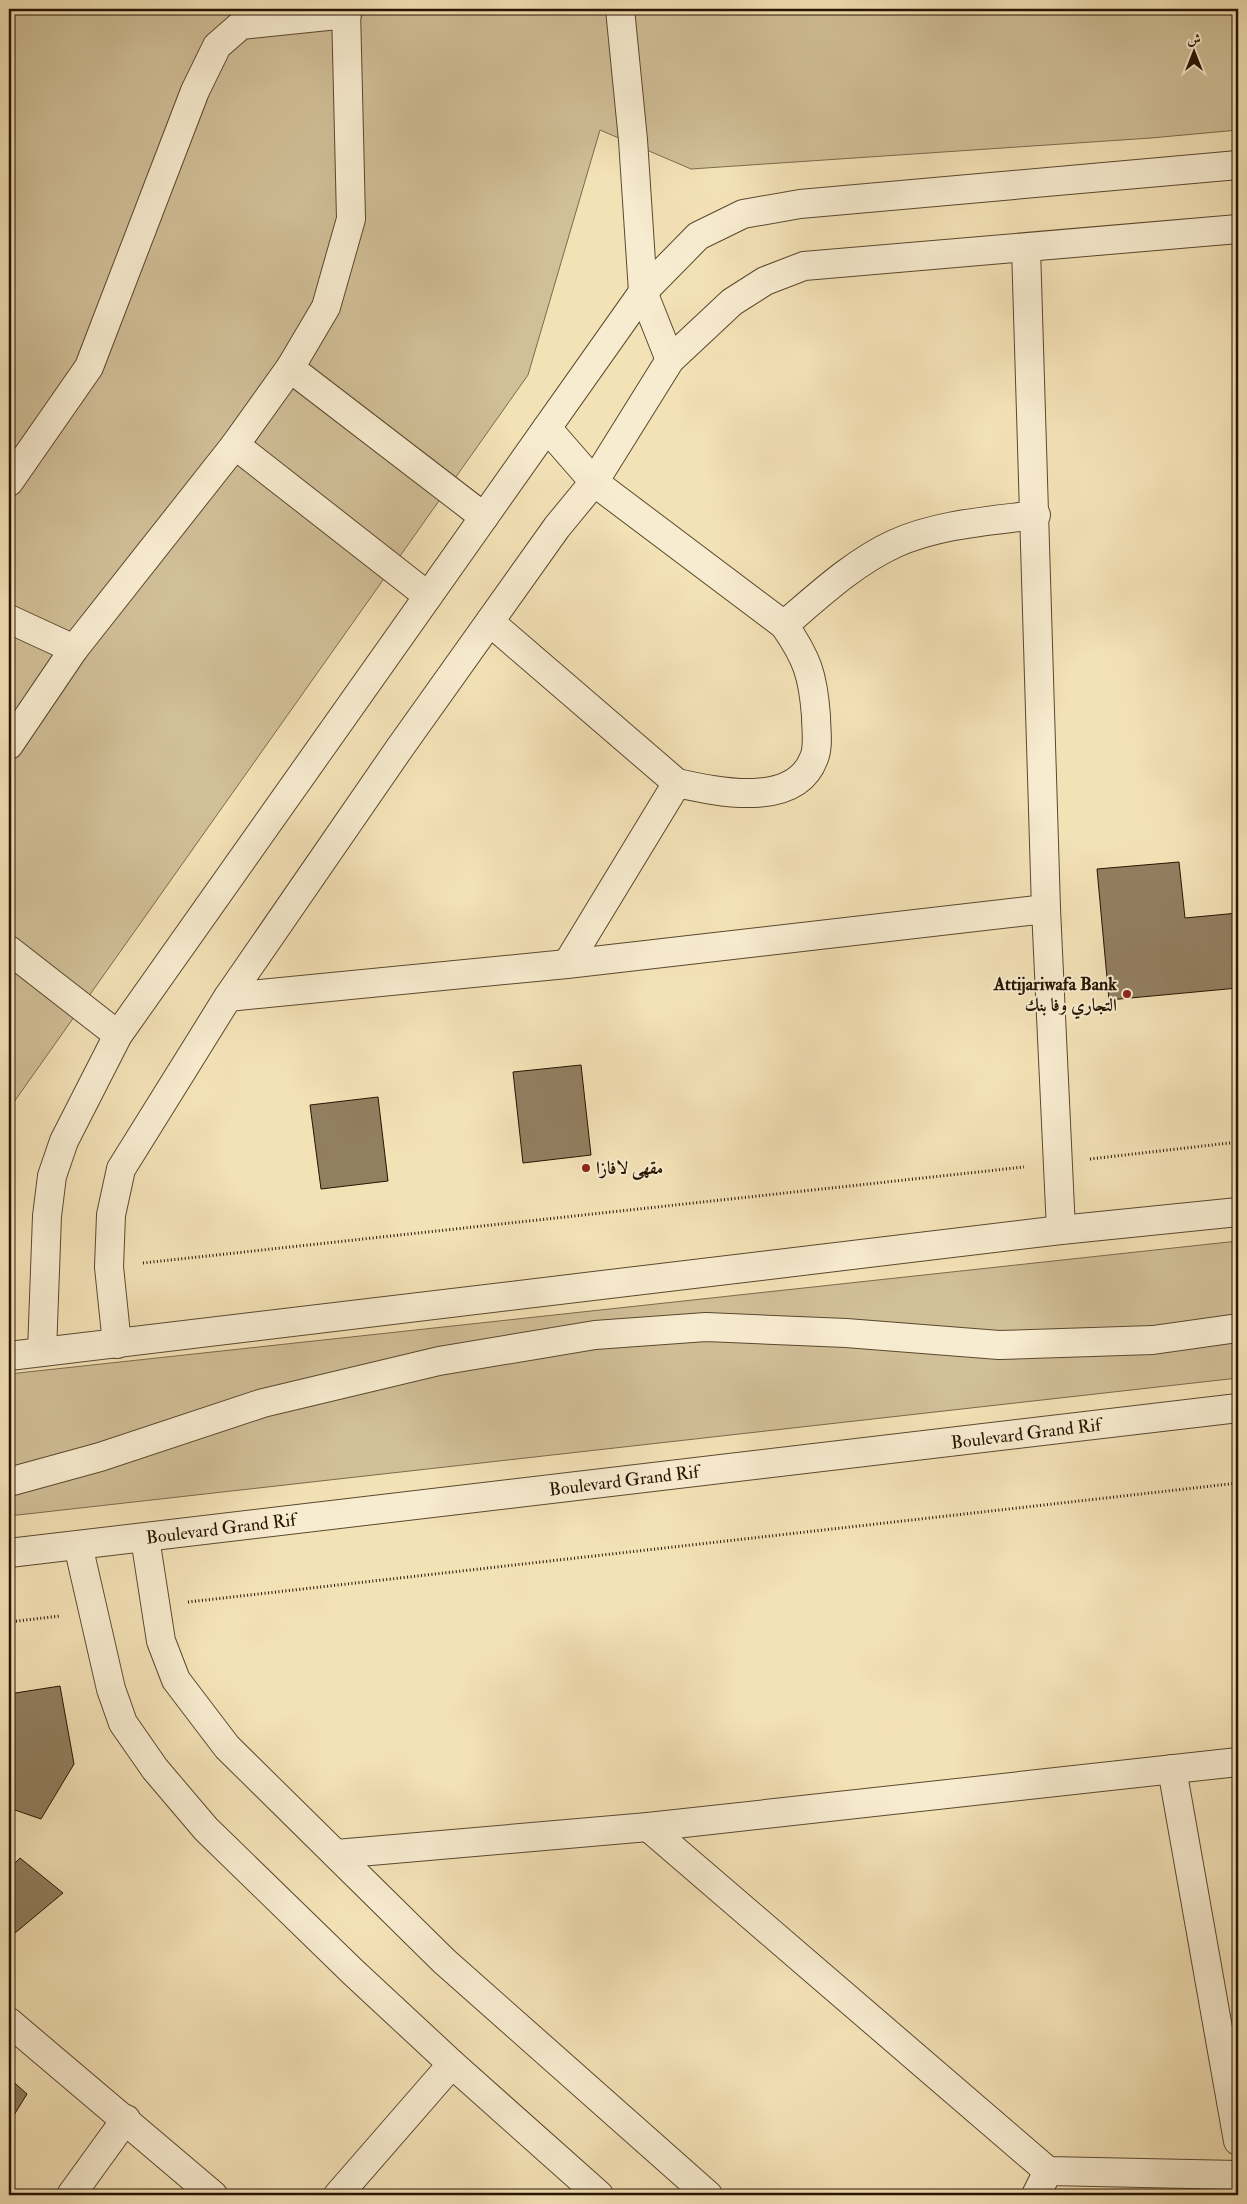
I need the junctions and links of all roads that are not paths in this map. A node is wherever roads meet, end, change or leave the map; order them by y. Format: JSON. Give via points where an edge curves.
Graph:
{"nodes":[{"id":1,"x":620,"y":9,"type":"edge"},
{"id":2,"x":346,"y":11,"type":"edge"},
{"id":3,"x":1238,"y":165,"type":"edge"},
{"id":4,"x":1238,"y":229,"type":"edge"},
{"id":5,"x":1026,"y":248,"type":"junction"},
{"id":6,"x":643,"y":292,"type":"junction"},
{"id":7,"x":670,"y":360,"type":"junction"},
{"id":8,"x":290,"y":368,"type":"junction"},
{"id":9,"x":547,"y":428,"type":"junction"},
{"id":10,"x":235,"y":445,"type":"junction"},
{"id":11,"x":9,"y":482,"type":"edge"},
{"id":12,"x":594,"y":482,"type":"junction"},
{"id":13,"x":1036,"y":515,"type":"junction"},
{"id":14,"x":484,"y":517,"type":"junction"},
{"id":15,"x":428,"y":596,"type":"junction"},
{"id":16,"x":9,"y":619,"type":"edge"},
{"id":17,"x":490,"y":622,"type":"junction"},
{"id":18,"x":784,"y":625,"type":"junction"},
{"id":19,"x":74,"y":649,"type":"junction"},
{"id":20,"x":9,"y":744,"type":"edge"},
{"id":21,"x":677,"y":784,"type":"junction"},
{"id":22,"x":1046,"y":909,"type":"junction"},
{"id":23,"x":9,"y":950,"type":"edge"},
{"id":24,"x":567,"y":964,"type":"junction"},
{"id":25,"x":228,"y":998,"type":"junction"},
{"id":26,"x":118,"y":1035,"type":"junction"},
{"id":27,"x":1238,"y":1212,"type":"edge"},
{"id":28,"x":1061,"y":1230,"type":"junction"},
{"id":29,"x":1238,"y":1328,"type":"edge"},
{"id":30,"x":117,"y":1344,"type":"junction"},
{"id":31,"x":42,"y":1352,"type":"junction"},
{"id":32,"x":9,"y":1356,"type":"edge"},
{"id":33,"x":1238,"y":1408,"type":"edge"},
{"id":34,"x":9,"y":1482,"type":"edge"},
{"id":35,"x":144,"y":1538,"type":"junction"},
{"id":36,"x":78,"y":1545,"type":"junction"},
{"id":37,"x":9,"y":1553,"type":"edge"},
{"id":38,"x":1238,"y":1762,"type":"edge"},
{"id":39,"x":1172,"y":1769,"type":"junction"},
{"id":40,"x":648,"y":1827,"type":"junction"},
{"id":41,"x":336,"y":1854,"type":"junction"},
{"id":42,"x":9,"y":2022,"type":"edge"},
{"id":43,"x":452,"y":2064,"type":"junction"},
{"id":44,"x":126,"y":2119,"type":"junction"},
{"id":45,"x":1238,"y":2140,"type":"edge"},
{"id":46,"x":1048,"y":2171,"type":"junction"},
{"id":47,"x":1238,"y":2174,"type":"edge"},
{"id":48,"x":71,"y":2195,"type":"edge"},
{"id":49,"x":213,"y":2195,"type":"edge"},
{"id":50,"x":338,"y":2195,"type":"edge"},
{"id":51,"x":599,"y":2195,"type":"edge"},
{"id":52,"x":708,"y":2195,"type":"edge"},
{"id":53,"x":1036,"y":2195,"type":"edge"}],
"edges":[{"from":1,"to":6,"type":"street"},
{"from":2,"to":8,"type":"street","via":[[351,219],[326,307]]},
{"from":2,"to":11,"type":"street","via":[[241,25],[217,46],[195,91],[89,368]]},
{"from":3,"to":6,"type":"street","via":[[800,204],[743,214],[698,236]]},
{"from":4,"to":5,"type":"street"},
{"from":5,"to":7,"type":"street","via":[[804,266],[764,281],[732,302]]},
{"from":5,"to":13,"type":"street"},
{"from":6,"to":7,"type":"street"},
{"from":6,"to":9,"type":"street"},
{"from":7,"to":12,"type":"street"},
{"from":8,"to":10,"type":"street"},
{"from":8,"to":14,"type":"street"},
{"from":9,"to":12,"type":"street"},
{"from":9,"to":14,"type":"street"},
{"from":10,"to":15,"type":"street"},
{"from":10,"to":19,"type":"street"},
{"from":12,"to":17,"type":"street","via":[[557,527]]},
{"from":12,"to":18,"type":"street"},
{"from":13,"to":18,"type":"street","via":[[946,528],[894,544],[848,571]]},
{"from":13,"to":22,"type":"street"},
{"from":14,"to":15,"type":"street"},
{"from":15,"to":26,"type":"street"},
{"from":16,"to":19,"type":"street"},
{"from":17,"to":21,"type":"street"},
{"from":17,"to":25,"type":"street"},
{"from":18,"to":21,"type":"street","via":[[802,651],[814,688],[817,734],[814,757],[802,779],[777,790],[750,793]]},
{"from":19,"to":20,"type":"street"},
{"from":21,"to":24,"type":"street"},
{"from":22,"to":24,"type":"street"},
{"from":22,"to":28,"type":"street"},
{"from":23,"to":26,"type":"street"},
{"from":24,"to":25,"type":"street"},
{"from":25,"to":30,"type":"street","via":[[121,1169],[111,1215],[109,1267]]},
{"from":26,"to":31,"type":"street","via":[[64,1141],[52,1176],[47,1216]]},
{"from":27,"to":28,"type":"street"},
{"from":28,"to":30,"type":"street"},
{"from":29,"to":34,"type":"street","via":[[1153,1340],[999,1345],[846,1333],[706,1327],[595,1335],[439,1361],[263,1404],[100,1457]]},
{"from":30,"to":31,"type":"street"},
{"from":31,"to":32,"type":"street"},
{"from":33,"to":35,"type":"street","name":"Boulevard Grand Rif"},
{"from":35,"to":36,"type":"street","name":"Boulevard Grand Rif"},
{"from":35,"to":41,"type":"street","via":[[160,1641],[176,1680],[227,1747]]},
{"from":36,"to":37,"type":"street","name":"Boulevard Grand Rif"},
{"from":36,"to":43,"type":"street","via":[[110,1689],[123,1723],[155,1769],[206,1829]]},
{"from":38,"to":39,"type":"street"},
{"from":39,"to":40,"type":"street"},
{"from":39,"to":45,"type":"street"},
{"from":40,"to":41,"type":"street"},
{"from":40,"to":46,"type":"street"},
{"from":41,"to":52,"type":"street","via":[[444,1961]]},
{"from":42,"to":44,"type":"street"},
{"from":43,"to":50,"type":"street"},
{"from":43,"to":51,"type":"street"},
{"from":44,"to":48,"type":"street"},
{"from":44,"to":49,"type":"street"},
{"from":46,"to":47,"type":"street"},
{"from":46,"to":53,"type":"street"}]}
